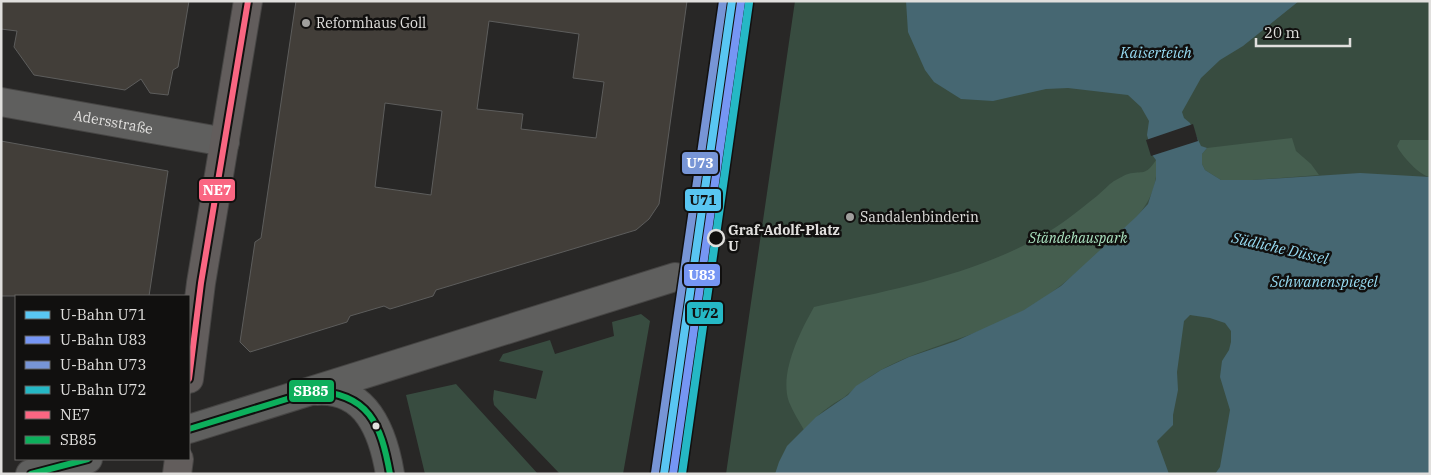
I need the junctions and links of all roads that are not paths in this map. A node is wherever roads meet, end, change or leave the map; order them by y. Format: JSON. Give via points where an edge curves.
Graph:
{"nodes":[{"id":1,"x":248,"y":1,"type":"edge"},
{"id":2,"x":736,"y":1,"type":"edge"},
{"id":3,"x":1,"y":102,"type":"edge"},
{"id":4,"x":225,"y":142,"type":"junction"},
{"id":5,"x":697,"y":281,"type":"junction"},
{"id":6,"x":190,"y":370,"type":"edge"},
{"id":7,"x":313,"y":391,"type":"junction"},
{"id":8,"x":190,"y":429,"type":"edge"},
{"id":9,"x":84,"y":460,"type":"edge"},
{"id":10,"x":179,"y":460,"type":"edge"},
{"id":11,"x":30,"y":474,"type":"edge"},
{"id":12,"x":177,"y":474,"type":"edge"},
{"id":13,"x":390,"y":474,"type":"edge"},
{"id":14,"x":670,"y":474,"type":"edge"}],
"edges":[{"from":1,"to":4,"type":"main road"},
{"from":2,"to":5,"type":"main road"},
{"from":3,"to":4,"type":"street","name":"Adersstraße"},
{"from":4,"to":6,"type":"main road"},
{"from":5,"to":7,"type":"street","via":[[675,277]]},
{"from":5,"to":14,"type":"main road"},
{"from":7,"to":8,"type":"street"},
{"from":7,"to":13,"type":"street","via":[[344,394],[363,406],[382,438]]},
{"from":9,"to":11,"type":"street"},
{"from":10,"to":12,"type":"main road"}]}
